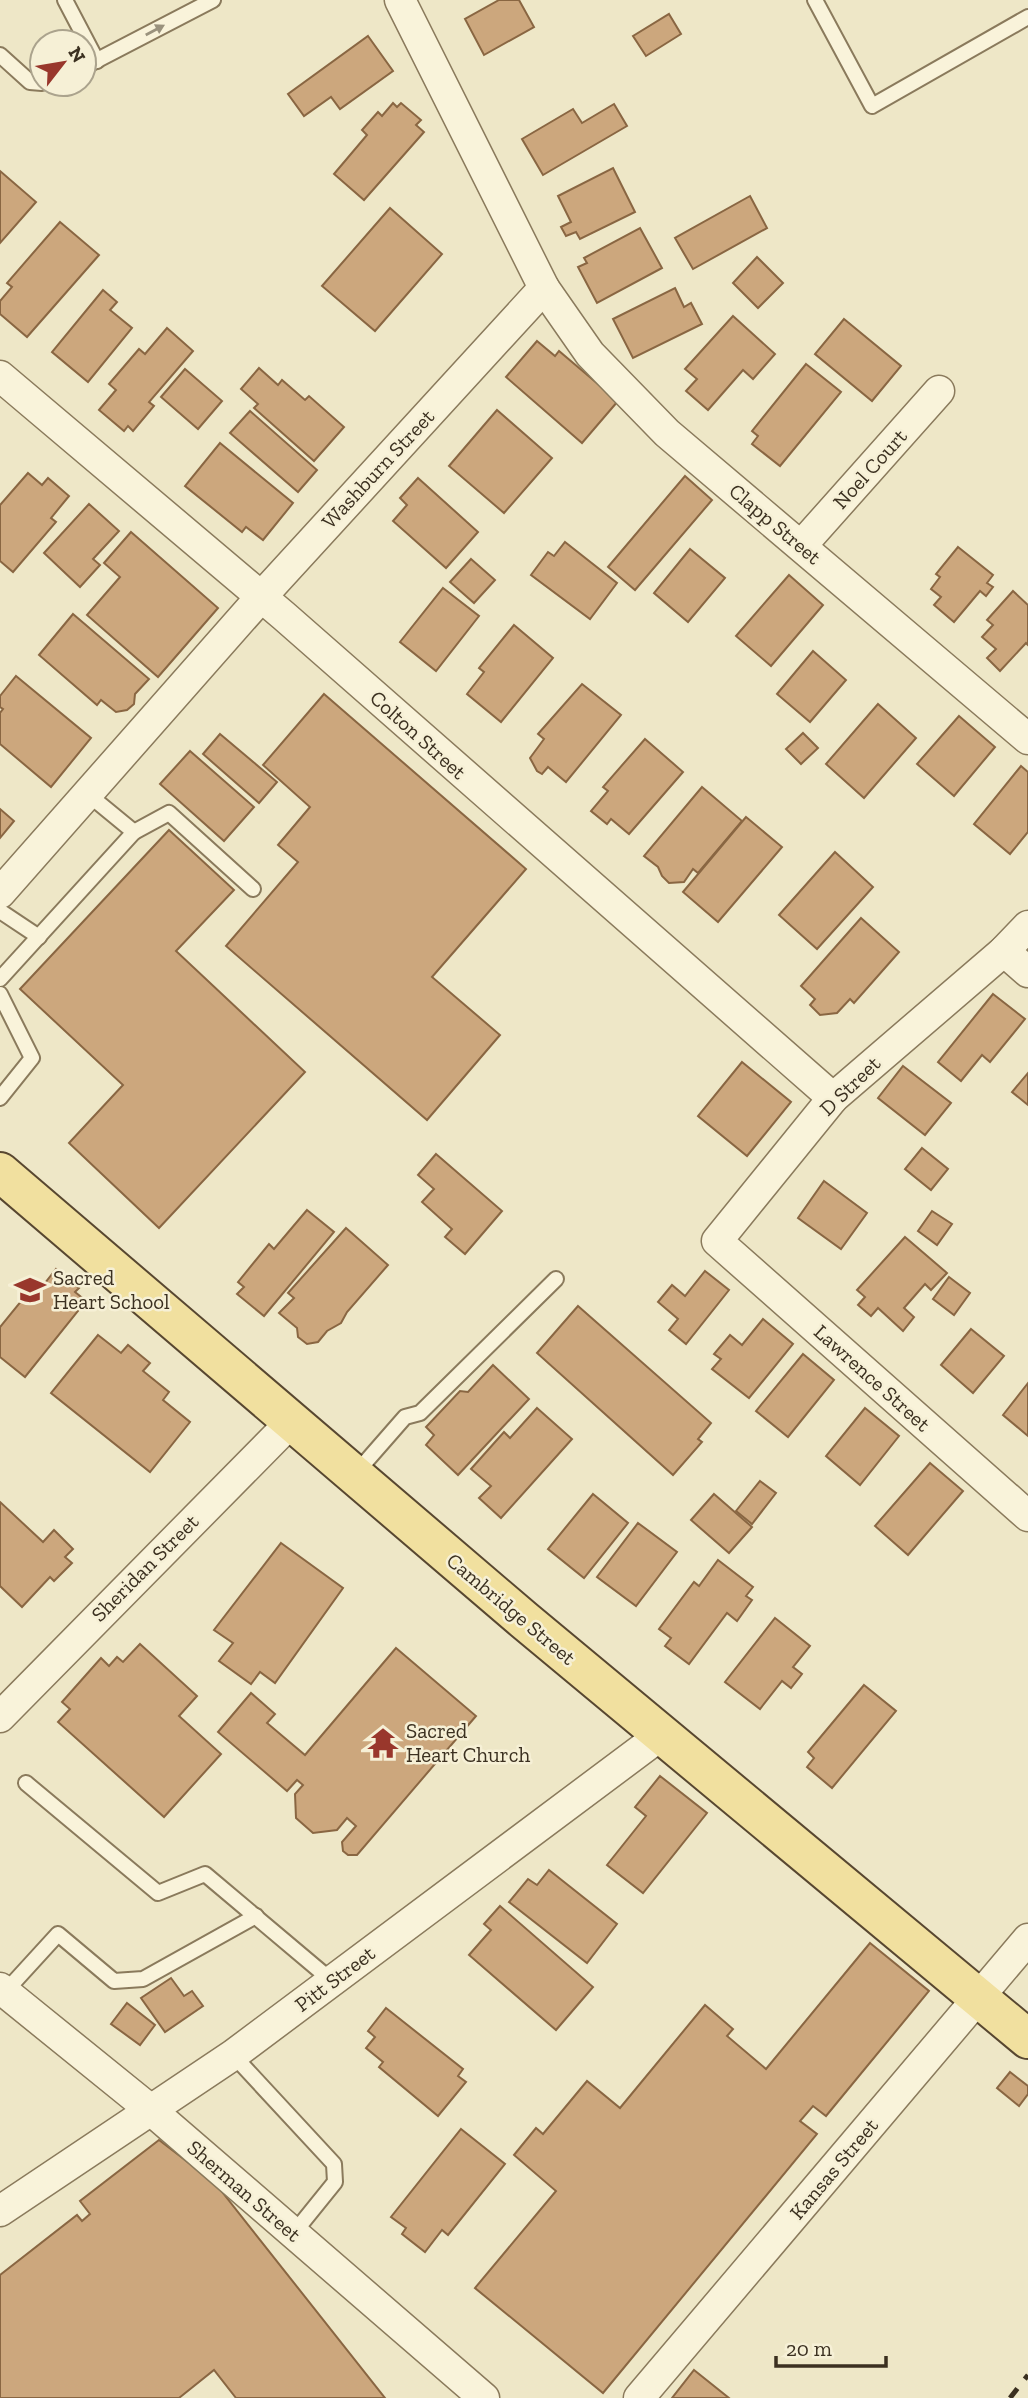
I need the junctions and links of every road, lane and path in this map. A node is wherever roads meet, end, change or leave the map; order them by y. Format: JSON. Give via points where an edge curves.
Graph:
{"nodes":[{"id":1,"x":65,"y":0,"type":"edge"},
{"id":2,"x":213,"y":0,"type":"edge"},
{"id":3,"x":400,"y":0,"type":"edge"},
{"id":4,"x":815,"y":0,"type":"edge"},
{"id":5,"x":1028,"y":17,"type":"edge"},
{"id":6,"x":76,"y":28,"type":"edge"},
{"id":7,"x":0,"y":55,"type":"edge"},
{"id":8,"x":98,"y":60,"type":"edge"},
{"id":9,"x":28,"y":80,"type":"edge"},
{"id":10,"x":544,"y":288,"type":"junction"},
{"id":11,"x":0,"y":376,"type":"edge"},
{"id":12,"x":939,"y":391,"type":"dead end"},
{"id":13,"x":801,"y":546,"type":"junction"},
{"id":14,"x":261,"y":597,"type":"junction"},
{"id":15,"x":1028,"y":738,"type":"edge"},
{"id":16,"x":89,"y":795,"type":"junction"},
{"id":17,"x":134,"y":832,"type":"junction"},
{"id":18,"x":253,"y":888,"type":"dead end"},
{"id":19,"x":0,"y":893,"type":"edge"},
{"id":20,"x":0,"y":911,"type":"edge"},
{"id":21,"x":1028,"y":926,"type":"edge"},
{"id":22,"x":39,"y":937,"type":"junction"},
{"id":23,"x":1004,"y":951,"type":"junction"},
{"id":24,"x":1028,"y":972,"type":"edge"},
{"id":25,"x":0,"y":979,"type":"edge"},
{"id":26,"x":0,"y":994,"type":"edge"},
{"id":27,"x":0,"y":1098,"type":"edge"},
{"id":28,"x":833,"y":1098,"type":"junction"},
{"id":29,"x":0,"y":1172,"type":"edge"},
{"id":30,"x":717,"y":1241,"type":"joint"},
{"id":31,"x":556,"y":1279,"type":"dead end"},
{"id":32,"x":292,"y":1421,"type":"junction"},
{"id":33,"x":355,"y":1474,"type":"junction"},
{"id":34,"x":1028,"y":1516,"type":"edge"},
{"id":35,"x":0,"y":1717,"type":"edge"},
{"id":36,"x":661,"y":1735,"type":"junction"},
{"id":37,"x":26,"y":1783,"type":"dead end"},
{"id":38,"x":256,"y":1916,"type":"junction"},
{"id":39,"x":1028,"y":1939,"type":"edge"},
{"id":40,"x":332,"y":1981,"type":"junction"},
{"id":41,"x":3,"y":1990,"type":"edge"},
{"id":42,"x":979,"y":1997,"type":"junction"},
{"id":43,"x":1028,"y":2039,"type":"edge"},
{"id":44,"x":233,"y":2055,"type":"junction"},
{"id":45,"x":152,"y":2111,"type":"junction"},
{"id":46,"x":0,"y":2211,"type":"edge"},
{"id":47,"x":293,"y":2234,"type":"junction"},
{"id":48,"x":484,"y":2398,"type":"edge"},
{"id":49,"x":639,"y":2398,"type":"edge"}],
"edges":[{"from":1,"to":6,"type":"lane"},
{"from":8,"to":2,"type":"lane","one_way":true},
{"from":3,"to":10,"type":"street"},
{"from":4,"to":5,"type":"lane","via":[[872,106]]},
{"from":7,"to":9,"type":"lane"},
{"from":10,"to":13,"type":"street","name":"Clapp Street","via":[[590,354],[667,433]]},
{"from":10,"to":14,"type":"street","name":"Washburn Street"},
{"from":11,"to":14,"type":"street","name":"Colton Street"},
{"from":12,"to":13,"type":"street","name":"Noel Court"},
{"from":13,"to":15,"type":"street","name":"Clapp Street"},
{"from":14,"to":16,"type":"street","name":"Washburn Street"},
{"from":14,"to":28,"type":"street","name":"Colton Street"},
{"from":16,"to":17,"type":"lane"},
{"from":16,"to":19,"type":"street","name":"Washburn Street"},
{"from":17,"to":18,"type":"lane","via":[[169,813]]},
{"from":17,"to":22,"type":"lane"},
{"from":20,"to":22,"type":"lane"},
{"from":21,"to":23,"type":"street"},
{"from":22,"to":25,"type":"lane"},
{"from":23,"to":24,"type":"street"},
{"from":23,"to":28,"type":"street","name":"D Street"},
{"from":26,"to":27,"type":"lane","via":[[32,1058]]},
{"from":28,"to":30,"type":"street","name":"D Street"},
{"from":29,"to":32,"type":"main road","name":"Cambridge Street"},
{"from":30,"to":34,"type":"street","name":"Lawrence Street"},
{"from":31,"to":33,"type":"lane","via":[[420,1413],[405,1417]]},
{"from":32,"to":33,"type":"main road","name":"Cambridge Street"},
{"from":32,"to":35,"type":"street","name":"Sheridan Street"},
{"from":33,"to":36,"type":"main road","name":"Cambridge Street"},
{"from":36,"to":40,"type":"street","name":"Pitt Street"},
{"from":36,"to":42,"type":"main road","name":"Cambridge Street"},
{"from":37,"to":38,"type":"lane","via":[[158,1893],[205,1874]]},
{"from":38,"to":40,"type":"lane"},
{"from":38,"to":41,"type":"lane","via":[[143,1979],[114,1981],[58,1934]]},
{"from":39,"to":42,"type":"street","name":"Kansas Street"},
{"from":40,"to":44,"type":"street","name":"Pitt Street"},
{"from":41,"to":45,"type":"street","name":"Sherman Street"},
{"from":42,"to":43,"type":"main road","name":"Cambridge Street"},
{"from":42,"to":49,"type":"street","name":"Kansas Street"},
{"from":44,"to":45,"type":"street","name":"Pitt Street"},
{"from":44,"to":47,"type":"lane","via":[[334,2164],[335,2182]]},
{"from":45,"to":46,"type":"street","name":"Pitt Street"},
{"from":45,"to":47,"type":"street","name":"Sherman Street"},
{"from":47,"to":48,"type":"street","name":"Sherman Street"}]}
